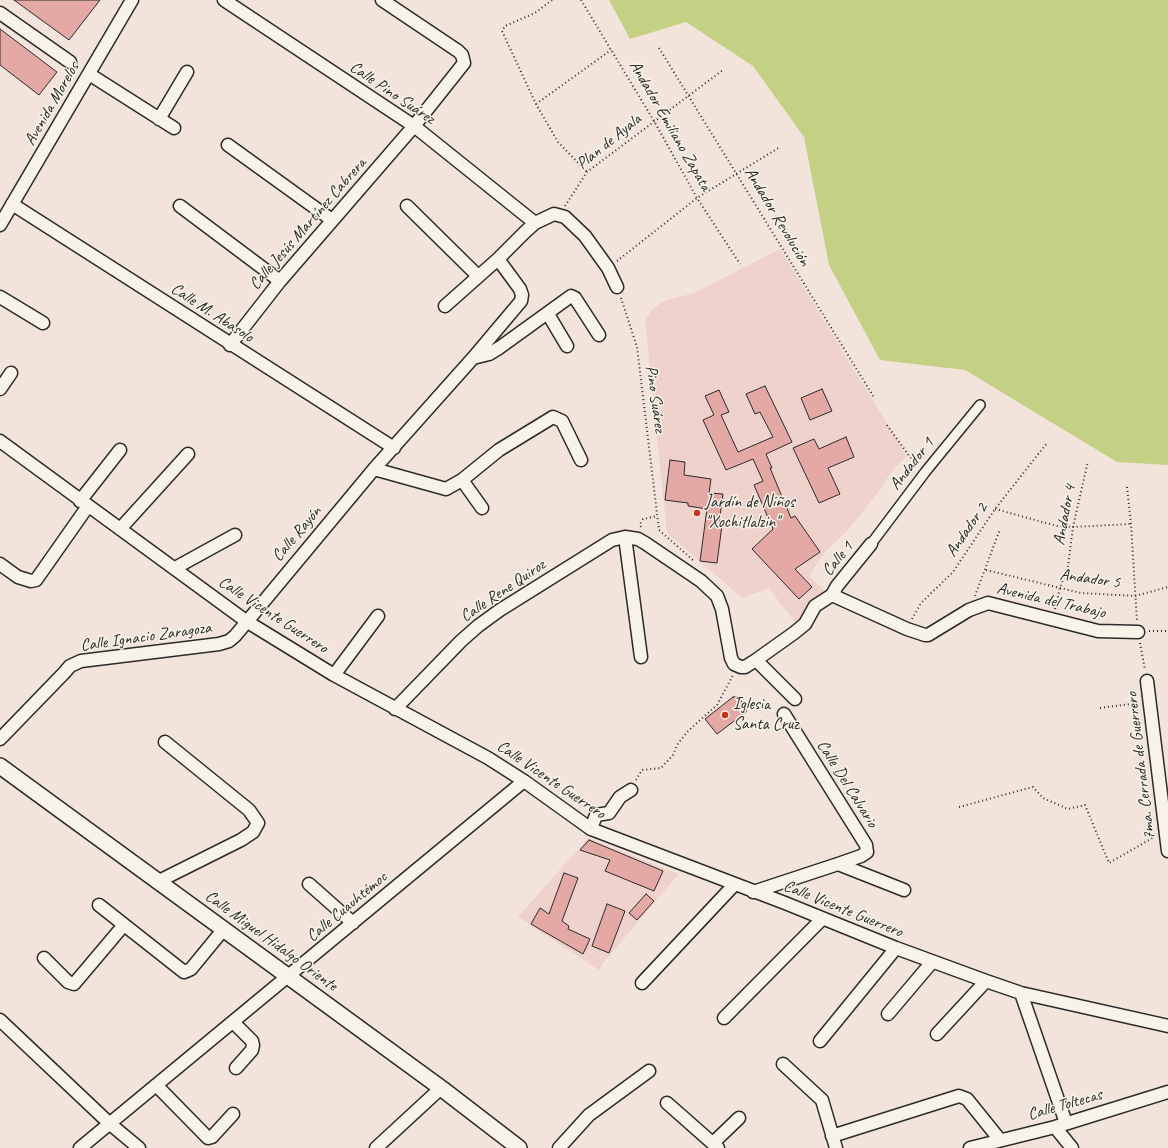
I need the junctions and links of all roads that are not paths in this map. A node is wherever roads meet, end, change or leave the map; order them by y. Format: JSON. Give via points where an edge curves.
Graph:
{"nodes":[{"id":1,"x":132,"y":0,"type":"edge"},
{"id":2,"x":382,"y":0,"type":"edge"},
{"id":3,"x":231,"y":2,"type":"edge"},
{"id":4,"x":0,"y":14,"type":"edge"},
{"id":5,"x":70,"y":62,"type":"dead end"},
{"id":6,"x":187,"y":72,"type":"dead end"},
{"id":7,"x":89,"y":74,"type":"junction"},
{"id":8,"x":159,"y":118,"type":"junction"},
{"id":9,"x":414,"y":126,"type":"junction"},
{"id":10,"x":174,"y":128,"type":"dead end"},
{"id":11,"x":228,"y":144,"type":"dead end"},
{"id":12,"x":12,"y":204,"type":"junction"},
{"id":13,"x":180,"y":206,"type":"dead end"},
{"id":14,"x":407,"y":206,"type":"dead end"},
{"id":15,"x":332,"y":220,"type":"junction"},
{"id":16,"x":535,"y":223,"type":"junction"},
{"id":17,"x":0,"y":225,"type":"edge"},
{"id":18,"x":498,"y":259,"type":"junction"},
{"id":19,"x":478,"y":276,"type":"junction"},
{"id":20,"x":280,"y":281,"type":"junction"},
{"id":21,"x":618,"y":287,"type":"road end"},
{"id":22,"x":0,"y":297,"type":"edge"},
{"id":23,"x":445,"y":306,"type":"dead end"},
{"id":24,"x":548,"y":314,"type":"junction"},
{"id":25,"x":43,"y":323,"type":"dead end"},
{"id":26,"x":599,"y":335,"type":"dead end"},
{"id":27,"x":230,"y":345,"type":"junction"},
{"id":28,"x":567,"y":346,"type":"dead end"},
{"id":29,"x":473,"y":358,"type":"junction"},
{"id":30,"x":11,"y":373,"type":"dead end"},
{"id":31,"x":0,"y":390,"type":"edge"},
{"id":32,"x":980,"y":405,"type":"dead end"},
{"id":33,"x":0,"y":441,"type":"edge"},
{"id":34,"x":394,"y":448,"type":"junction"},
{"id":35,"x":120,"y":450,"type":"dead end"},
{"id":36,"x":188,"y":454,"type":"dead end"},
{"id":37,"x":581,"y":460,"type":"dead end"},
{"id":38,"x":374,"y":469,"type":"junction"},
{"id":39,"x":462,"y":480,"type":"junction"},
{"id":40,"x":84,"y":503,"type":"junction"},
{"id":41,"x":482,"y":508,"type":"dead end"},
{"id":42,"x":120,"y":529,"type":"junction"},
{"id":43,"x":235,"y":535,"type":"dead end"},
{"id":44,"x":625,"y":537,"type":"junction"},
{"id":45,"x":871,"y":544,"type":"joint"},
{"id":46,"x":0,"y":564,"type":"edge"},
{"id":47,"x":175,"y":568,"type":"junction"},
{"id":48,"x":832,"y":595,"type":"junction"},
{"id":49,"x":378,"y":616,"type":"dead end"},
{"id":50,"x":246,"y":621,"type":"junction"},
{"id":51,"x":1138,"y":632,"type":"road end"},
{"id":52,"x":640,"y":657,"type":"dead end"},
{"id":53,"x":756,"y":660,"type":"junction"},
{"id":54,"x":334,"y":675,"type":"junction"},
{"id":55,"x":1147,"y":681,"type":"road end"},
{"id":56,"x":796,"y":699,"type":"dead end"},
{"id":57,"x":396,"y":709,"type":"junction"},
{"id":58,"x":784,"y":714,"type":"dead end"},
{"id":59,"x":0,"y":739,"type":"edge"},
{"id":60,"x":165,"y":742,"type":"dead end"},
{"id":61,"x":0,"y":766,"type":"edge"},
{"id":62,"x":524,"y":782,"type":"junction"},
{"id":63,"x":630,"y":790,"type":"road end"},
{"id":64,"x":591,"y":829,"type":"junction"},
{"id":65,"x":1168,"y":851,"type":"edge"},
{"id":66,"x":838,"y":864,"type":"junction"},
{"id":67,"x":157,"y":882,"type":"junction"},
{"id":68,"x":309,"y":884,"type":"dead end"},
{"id":69,"x":734,"y":885,"type":"junction"},
{"id":70,"x":904,"y":890,"type":"dead end"},
{"id":71,"x":753,"y":892,"type":"junction"},
{"id":72,"x":99,"y":906,"type":"dead end"},
{"id":73,"x":822,"y":918,"type":"junction"},
{"id":74,"x":354,"y":923,"type":"junction"},
{"id":75,"x":123,"y":926,"type":"junction"},
{"id":76,"x":223,"y":930,"type":"junction"},
{"id":77,"x":896,"y":948,"type":"junction"},
{"id":78,"x":44,"y":958,"type":"dead end"},
{"id":79,"x":932,"y":962,"type":"junction"},
{"id":80,"x":288,"y":978,"type":"junction"},
{"id":81,"x":986,"y":981,"type":"junction"},
{"id":82,"x":642,"y":983,"type":"dead end"},
{"id":83,"x":1021,"y":993,"type":"junction"},
{"id":84,"x":888,"y":1014,"type":"dead end"},
{"id":85,"x":724,"y":1018,"type":"dead end"},
{"id":86,"x":0,"y":1020,"type":"edge"},
{"id":87,"x":234,"y":1022,"type":"junction"},
{"id":88,"x":1168,"y":1026,"type":"edge"},
{"id":89,"x":937,"y":1034,"type":"dead end"},
{"id":90,"x":820,"y":1041,"type":"dead end"},
{"id":91,"x":783,"y":1064,"type":"dead end"},
{"id":92,"x":236,"y":1068,"type":"dead end"},
{"id":93,"x":649,"y":1072,"type":"dead end"},
{"id":94,"x":156,"y":1086,"type":"junction"},
{"id":95,"x":441,"y":1088,"type":"junction"},
{"id":96,"x":1168,"y":1092,"type":"edge"},
{"id":97,"x":667,"y":1103,"type":"dead end"},
{"id":98,"x":233,"y":1114,"type":"dead end"},
{"id":99,"x":739,"y":1118,"type":"dead end"},
{"id":100,"x":110,"y":1123,"type":"junction"},
{"id":101,"x":1066,"y":1123,"type":"junction"},
{"id":102,"x":1054,"y":1127,"type":"junction"},
{"id":103,"x":1000,"y":1140,"type":"junction"},
{"id":104,"x":834,"y":1142,"type":"edge"},
{"id":105,"x":715,"y":1146,"type":"edge"},
{"id":106,"x":80,"y":1148,"type":"edge"},
{"id":107,"x":139,"y":1148,"type":"edge"},
{"id":108,"x":376,"y":1148,"type":"edge"},
{"id":109,"x":519,"y":1148,"type":"edge"},
{"id":110,"x":559,"y":1148,"type":"edge"},
{"id":111,"x":972,"y":1148,"type":"edge"},
{"id":112,"x":1072,"y":1148,"type":"edge"}],
"edges":[{"from":1,"to":7,"type":"street","name":"Avenida Morelos"},
{"from":2,"to":9,"type":"street","name":"Calle Jesús Martínez Cabrera","via":[[458,51],[464,59],[462,67]]},
{"from":3,"to":9,"type":"street","name":"Calle Pino Suárez"},
{"from":4,"to":5,"type":"street"},
{"from":6,"to":8,"type":"street"},
{"from":7,"to":8,"type":"street"},
{"from":7,"to":12,"type":"street","name":"Avenida Morelos"},
{"from":8,"to":10,"type":"street"},
{"from":9,"to":15,"type":"street","name":"Calle Jesús Martínez Cabrera"},
{"from":9,"to":16,"type":"street","name":"Calle Pino Suárez"},
{"from":11,"to":15,"type":"street"},
{"from":12,"to":17,"type":"street","name":"Avenida Morelos"},
{"from":12,"to":27,"type":"street","name":"Calle M. Abasolo"},
{"from":13,"to":20,"type":"street"},
{"from":14,"to":19,"type":"street"},
{"from":15,"to":20,"type":"street","name":"Calle Jesús Martínez Cabrera"},
{"from":16,"to":18,"type":"street"},
{"from":16,"to":21,"type":"street","via":[[548,215],[561,214],[586,236]]},
{"from":18,"to":19,"type":"street"},
{"from":18,"to":29,"type":"street","name":"Calle Rayón","via":[[520,289],[522,297]]},
{"from":19,"to":23,"type":"street"},
{"from":20,"to":27,"type":"street","name":"Calle Jesús Martínez Cabrera"},
{"from":22,"to":25,"type":"street"},
{"from":24,"to":26,"type":"street","via":[[572,296]]},
{"from":24,"to":28,"type":"street"},
{"from":24,"to":29,"type":"street","via":[[489,354]]},
{"from":27,"to":34,"type":"street","name":"Calle M. Abasolo"},
{"from":29,"to":34,"type":"street","name":"Calle Rayón"},
{"from":30,"to":31,"type":"street"},
{"from":32,"to":45,"type":"street","name":"Andador 1"},
{"from":33,"to":40,"type":"street","name":"Calle Vicente Guerrero"},
{"from":34,"to":38,"type":"street","name":"Calle Rayón"},
{"from":35,"to":40,"type":"street"},
{"from":36,"to":42,"type":"street"},
{"from":37,"to":39,"type":"street","via":[[562,420],[553,417],[499,450]]},
{"from":38,"to":39,"type":"street","via":[[446,489]]},
{"from":38,"to":50,"type":"street","name":"Calle Rayón"},
{"from":39,"to":41,"type":"street"},
{"from":40,"to":42,"type":"street","name":"Calle Vicente Guerrero"},
{"from":40,"to":46,"type":"street","via":[[36,580],[18,578]]},
{"from":42,"to":47,"type":"street","name":"Calle Vicente Guerrero"},
{"from":43,"to":47,"type":"street"},
{"from":44,"to":52,"type":"street"},
{"from":44,"to":53,"type":"street","via":[[638,538],[701,581],[717,596],[732,658],[737,666],[745,667]]},
{"from":44,"to":57,"type":"street","name":"Calle Rene Quiroz","via":[[612,540],[478,626],[460,641]]},
{"from":45,"to":48,"type":"street","name":"Calle 1"},
{"from":47,"to":50,"type":"street","name":"Calle Vicente Guerrero"},
{"from":48,"to":51,"type":"street","name":"Avenida del Trabajo","via":[[907,629],[928,635],[969,610],[988,603],[1098,631]]},
{"from":48,"to":53,"type":"street","via":[[814,606],[804,624]]},
{"from":49,"to":54,"type":"street"},
{"from":50,"to":54,"type":"street","name":"Calle Vicente Guerrero"},
{"from":50,"to":59,"type":"street","name":"Calle Ignacio Zaragoza","via":[[235,636],[220,644],[81,661],[70,666]]},
{"from":53,"to":56,"type":"street"},
{"from":54,"to":57,"type":"street","name":"Calle Vicente Guerrero"},
{"from":55,"to":65,"type":"street","name":"7ma. Cerrada de Guerrero"},
{"from":57,"to":62,"type":"street","name":"Calle Vicente Guerrero","via":[[488,758]]},
{"from":58,"to":66,"type":"street","name":"Calle Del Calvario","via":[[866,845],[865,854]]},
{"from":60,"to":67,"type":"street","via":[[249,810],[258,823],[253,832],[241,840]]},
{"from":61,"to":67,"type":"street","name":"Calle Miguel Hidalgo Oriente"},
{"from":62,"to":64,"type":"street","name":"Calle Vicente Guerrero"},
{"from":62,"to":74,"type":"street","name":"Calle Cuauhtémoc"},
{"from":63,"to":64,"type":"street","via":[[620,797],[608,813],[596,815]]},
{"from":64,"to":69,"type":"street","name":"Calle Vicente Guerrero"},
{"from":66,"to":70,"type":"street"},
{"from":66,"to":71,"type":"street","name":"Calle Del Calvario"},
{"from":67,"to":76,"type":"street","name":"Calle Miguel Hidalgo Oriente"},
{"from":68,"to":74,"type":"street"},
{"from":69,"to":71,"type":"street","name":"Calle Vicente Guerrero"},
{"from":69,"to":82,"type":"street"},
{"from":71,"to":73,"type":"street","name":"Calle Vicente Guerrero"},
{"from":72,"to":75,"type":"street"},
{"from":73,"to":77,"type":"street","name":"Calle Vicente Guerrero"},
{"from":73,"to":85,"type":"street"},
{"from":74,"to":80,"type":"street","name":"Calle Cuauhtémoc"},
{"from":75,"to":76,"type":"street","via":[[186,972]]},
{"from":75,"to":78,"type":"street","via":[[74,984],[68,982]]},
{"from":76,"to":80,"type":"street","name":"Calle Miguel Hidalgo Oriente"},
{"from":77,"to":79,"type":"street","name":"Calle Vicente Guerrero"},
{"from":77,"to":90,"type":"street"},
{"from":79,"to":81,"type":"street","name":"Calle Vicente Guerrero"},
{"from":79,"to":84,"type":"street"},
{"from":80,"to":87,"type":"street","name":"Calle Cuauhtémoc"},
{"from":80,"to":95,"type":"street","name":"Calle Miguel Hidalgo Oriente"},
{"from":81,"to":83,"type":"street","name":"Calle Vicente Guerrero"},
{"from":81,"to":89,"type":"street"},
{"from":83,"to":88,"type":"street","name":"Calle Vicente Guerrero"},
{"from":83,"to":101,"type":"street"},
{"from":86,"to":100,"type":"street"},
{"from":87,"to":92,"type":"street","via":[[253,1045],[252,1050]]},
{"from":87,"to":94,"type":"street","name":"Calle Cuauhtémoc"},
{"from":91,"to":104,"type":"street","via":[[822,1100]]},
{"from":93,"to":110,"type":"street","via":[[589,1115]]},
{"from":94,"to":98,"type":"street","via":[[208,1138],[212,1137]]},
{"from":94,"to":100,"type":"street","name":"Calle Cuauhtémoc"},
{"from":95,"to":108,"type":"street"},
{"from":95,"to":109,"type":"street","name":"Calle Miguel Hidalgo Oriente"},
{"from":96,"to":101,"type":"street","name":"Calle Toltecas"},
{"from":97,"to":105,"type":"street"},
{"from":99,"to":105,"type":"street"},
{"from":100,"to":106,"type":"street","name":"Calle Cuauhtémoc"},
{"from":100,"to":107,"type":"street"},
{"from":101,"to":102,"type":"street","name":"Calle Toltecas"},
{"from":102,"to":103,"type":"street","name":"Calle Toltecas"},
{"from":102,"to":112,"type":"street"},
{"from":103,"to":104,"type":"street","via":[[966,1099],[956,1096]]},
{"from":103,"to":111,"type":"street","name":"Calle Toltecas"}]}
